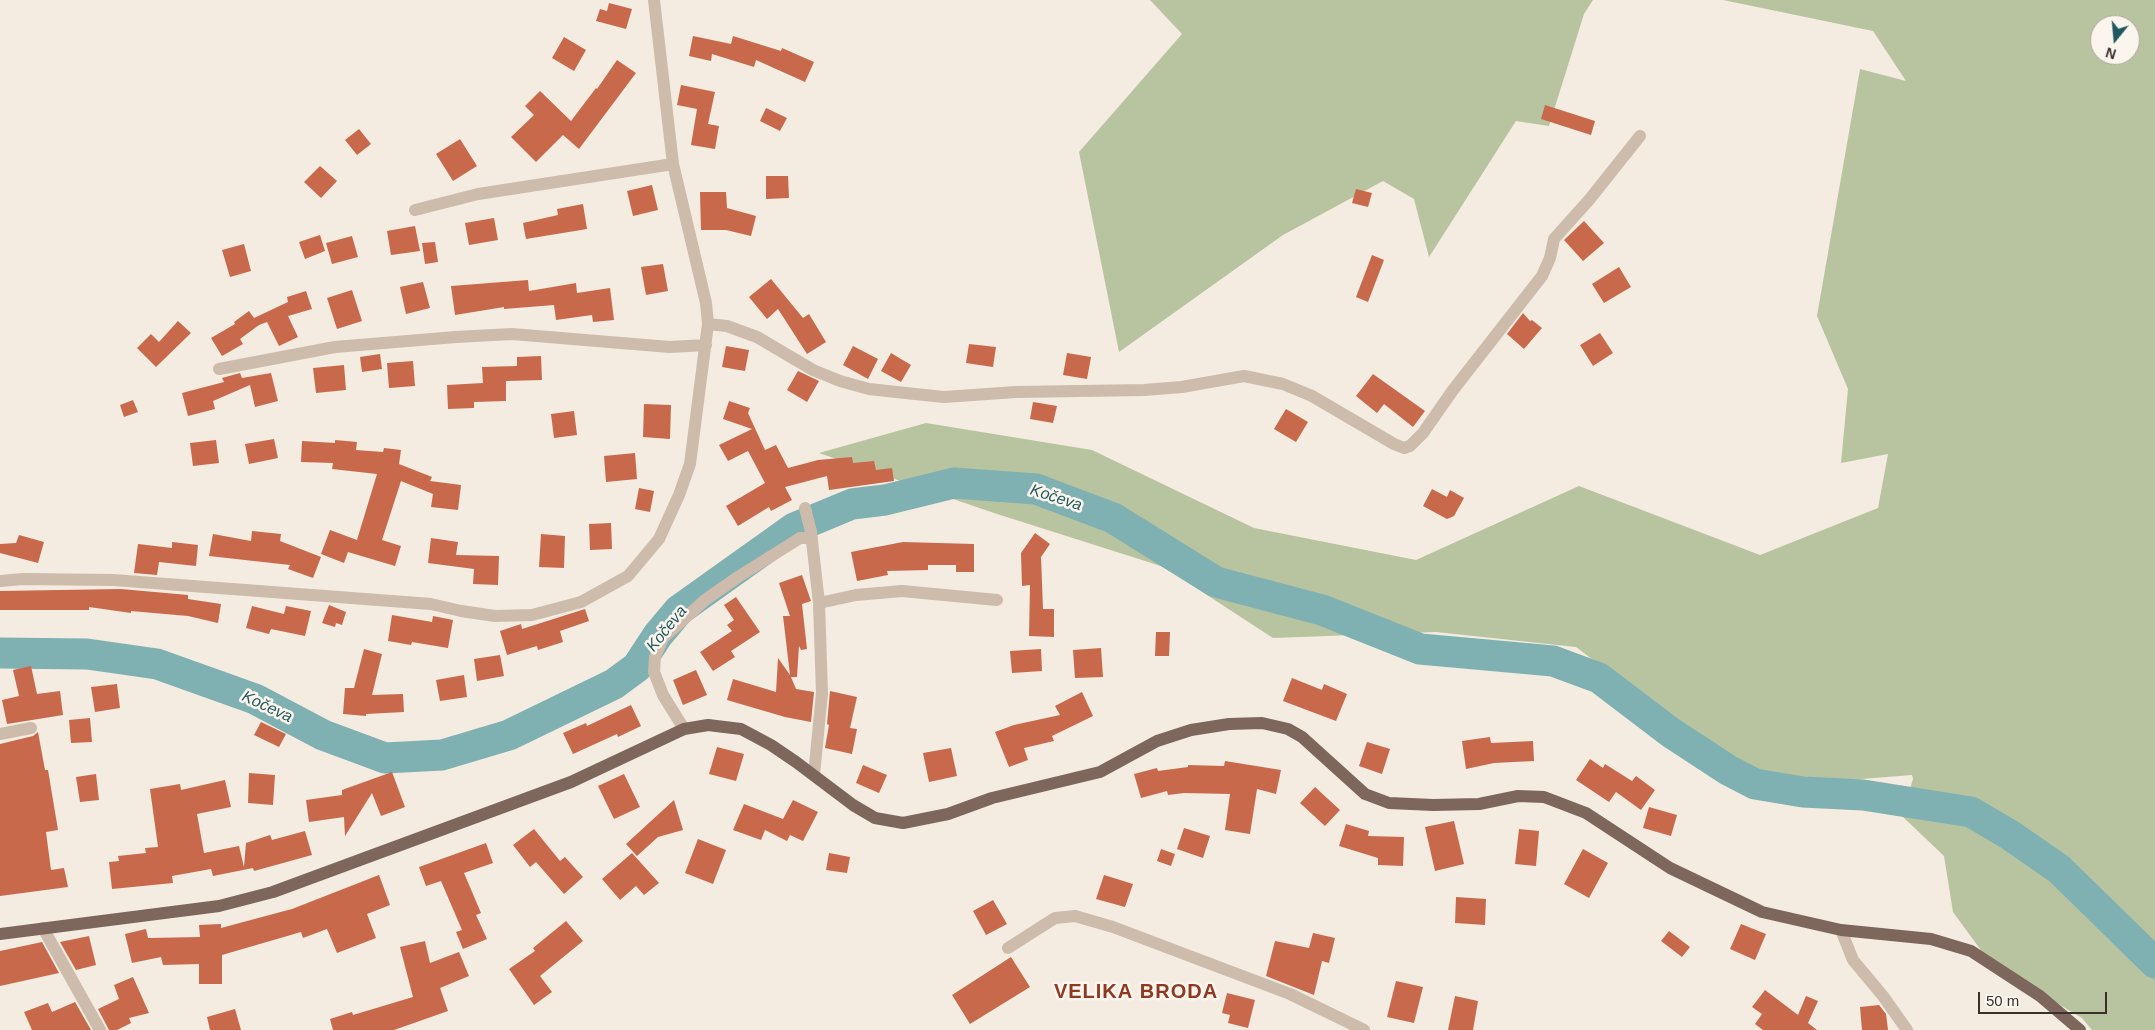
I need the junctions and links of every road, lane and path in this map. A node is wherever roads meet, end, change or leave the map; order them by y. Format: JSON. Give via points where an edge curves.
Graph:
{"nodes":[{"id":1,"x":654,"y":0,"type":"edge"},
{"id":2,"x":1640,"y":136,"type":"dead end"},
{"id":3,"x":672,"y":164,"type":"junction"},
{"id":4,"x":416,"y":210,"type":"dead end"},
{"id":5,"x":708,"y":324,"type":"junction"},
{"id":6,"x":706,"y":345,"type":"junction"},
{"id":7,"x":219,"y":369,"type":"dead end"},
{"id":8,"x":805,"y":509,"type":"dead end"},
{"id":9,"x":811,"y":535,"type":"junction"},
{"id":10,"x":0,"y":581,"type":"edge"},
{"id":11,"x":997,"y":600,"type":"dead end"},
{"id":12,"x":819,"y":603,"type":"junction"},
{"id":13,"x":30,"y":728,"type":"dead end"},
{"id":14,"x":684,"y":729,"type":"junction"},
{"id":15,"x":0,"y":734,"type":"edge"},
{"id":16,"x":814,"y":775,"type":"junction"},
{"id":17,"x":43,"y":928,"type":"junction"},
{"id":18,"x":1841,"y":930,"type":"junction"},
{"id":19,"x":0,"y":934,"type":"edge"},
{"id":20,"x":1008,"y":948,"type":"dead end"},
{"id":21,"x":100,"y":1030,"type":"edge"},
{"id":22,"x":1364,"y":1030,"type":"edge"},
{"id":23,"x":1907,"y":1030,"type":"edge"},
{"id":24,"x":2080,"y":1030,"type":"edge"}],
"edges":[{"from":1,"to":3,"type":"street"},
{"from":2,"to":5,"type":"street","via":[[1590,200],[1554,239],[1542,276],[1423,433],[1404,448],[1312,396],[1283,384],[1244,376],[1144,390],[944,397],[869,389],[813,370],[756,337],[726,326]]},
{"from":3,"to":4,"type":"street","via":[[478,194]]},
{"from":3,"to":5,"type":"street","via":[[706,303]]},
{"from":5,"to":6,"type":"street"},
{"from":6,"to":7,"type":"street","via":[[670,347],[512,334],[335,347]]},
{"from":6,"to":10,"type":"street","via":[[690,464],[680,495],[659,539],[628,576],[581,602],[532,615],[495,616],[431,604],[113,580]]},
{"from":8,"to":9,"type":"street"},
{"from":9,"to":12,"type":"street"},
{"from":9,"to":14,"type":"street","via":[[800,538],[738,577],[705,600],[663,638],[655,657],[654,672],[662,695]]},
{"from":11,"to":12,"type":"street","via":[[902,591],[856,595]]},
{"from":12,"to":16,"type":"street","via":[[822,693]]},
{"from":13,"to":15,"type":"street"},
{"from":14,"to":16,"type":"main road","via":[[708,725],[741,730],[771,745]]},
{"from":14,"to":17,"type":"main road","via":[[571,782],[273,892],[219,906]]},
{"from":16,"to":18,"type":"main road","via":[[853,806],[875,818],[903,823],[948,814],[1002,796],[1100,772],[1157,741],[1191,730],[1262,723],[1288,729],[1302,737],[1360,790],[1376,799],[1433,806],[1479,804],[1518,796],[1544,797],[1586,813],[1670,868],[1762,912]]},
{"from":17,"to":19,"type":"main road"},
{"from":17,"to":21,"type":"street"},
{"from":18,"to":23,"type":"street","via":[[1853,960]]},
{"from":18,"to":24,"type":"main road","via":[[1931,939],[1970,951],[2040,996]]},
{"from":20,"to":22,"type":"street","via":[[1055,918],[1075,916],[1113,927],[1290,994]]}]}
